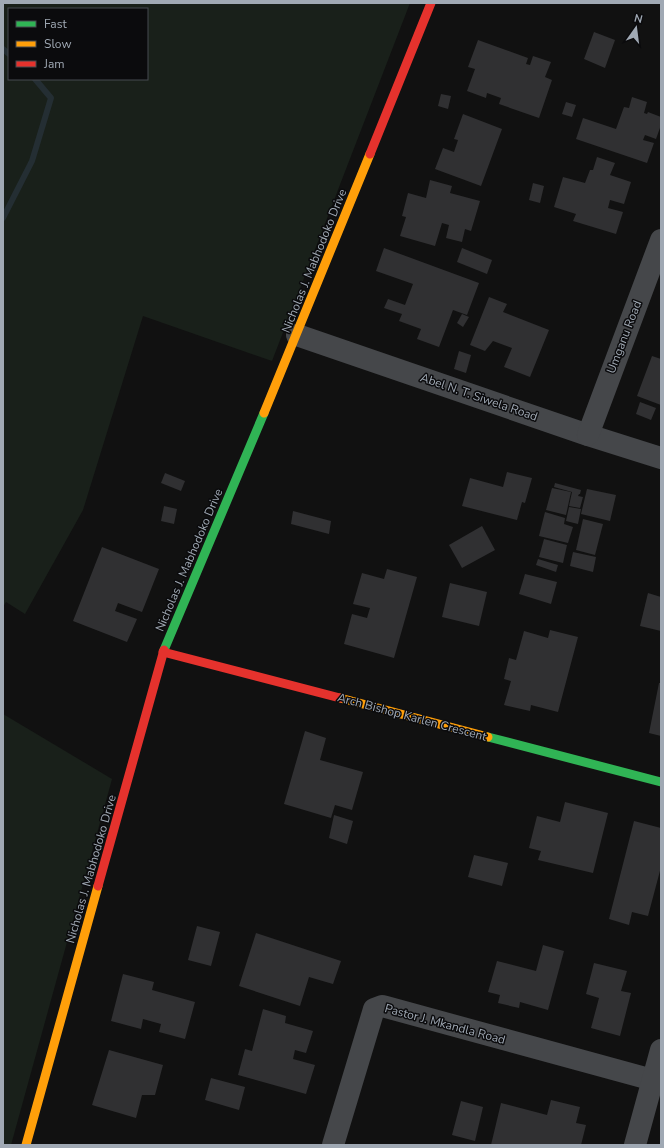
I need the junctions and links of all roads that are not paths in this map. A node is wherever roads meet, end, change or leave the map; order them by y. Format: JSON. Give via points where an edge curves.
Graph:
{"nodes":[{"id":1,"x":431,"y":3,"type":"edge"},
{"id":2,"x":661,"y":240,"type":"edge"},
{"id":3,"x":297,"y":335,"type":"junction"},
{"id":4,"x":588,"y":435,"type":"junction"},
{"id":5,"x":661,"y":458,"type":"edge"},
{"id":6,"x":163,"y":652,"type":"junction"},
{"id":7,"x":661,"y":782,"type":"edge"},
{"id":8,"x":661,"y":1050,"type":"edge"},
{"id":9,"x":653,"y":1080,"type":"junction"},
{"id":10,"x":26,"y":1145,"type":"edge"},
{"id":11,"x":333,"y":1145,"type":"edge"},
{"id":12,"x":635,"y":1145,"type":"edge"}],
"edges":[{"from":1,"to":3,"type":"street","name":"Nicholas J. Mabhodoko Drive"},
{"from":2,"to":4,"type":"street","name":"Umganu Road"},
{"from":3,"to":4,"type":"street","name":"Abel N. T. Siwela Road"},
{"from":3,"to":6,"type":"street","name":"Nicholas J. Mabhodoko Drive"},
{"from":4,"to":5,"type":"street","name":"Abel N. T. Siwela Road"},
{"from":6,"to":7,"type":"street","name":"Arch Bishop Karlen Crescent"},
{"from":6,"to":10,"type":"street","name":"Nicholas J. Mabhodoko Drive"},
{"from":8,"to":9,"type":"street"},
{"from":9,"to":11,"type":"street","name":"Pastor J. Mkandla Road","via":[[379,1007],[374,1009]]},
{"from":9,"to":12,"type":"street"}]}
